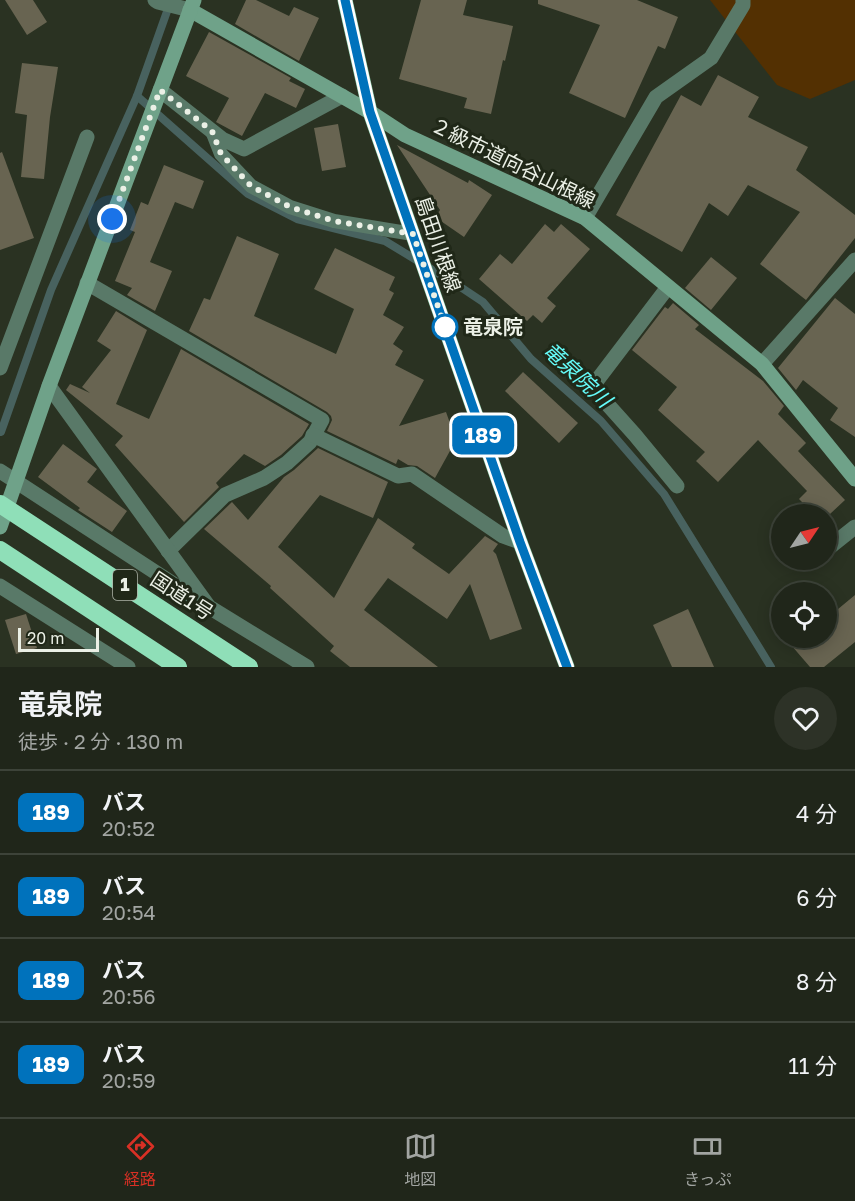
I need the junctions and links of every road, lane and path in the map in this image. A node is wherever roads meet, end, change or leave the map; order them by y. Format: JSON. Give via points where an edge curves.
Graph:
{"nodes":[{"id":1,"x":345,"y":0,"type":"edge"},
{"id":2,"x":743,"y":0,"type":"edge"},
{"id":3,"x":156,"y":1,"type":"edge"},
{"id":4,"x":192,"y":5,"type":"edge"},
{"id":5,"x":160,"y":90,"type":"junction"},
{"id":6,"x":342,"y":96,"type":"junction"},
{"id":7,"x":370,"y":112,"type":"junction"},
{"id":8,"x":212,"y":131,"type":"junction"},
{"id":9,"x":87,"y":137,"type":"dead end"},
{"id":10,"x":585,"y":218,"type":"junction"},
{"id":11,"x":413,"y":234,"type":"junction"},
{"id":12,"x":855,"y":260,"type":"edge"},
{"id":13,"x":87,"y":283,"type":"junction"},
{"id":14,"x":668,"y":287,"type":"junction"},
{"id":15,"x":762,"y":364,"type":"junction"},
{"id":16,"x":0,"y":368,"type":"edge"},
{"id":17,"x":49,"y":386,"type":"junction"},
{"id":18,"x":314,"y":435,"type":"junction"},
{"id":19,"x":0,"y":471,"type":"edge"},
{"id":20,"x":855,"y":479,"type":"edge"},
{"id":21,"x":15,"y":481,"type":"junction"},
{"id":22,"x":677,"y":486,"type":"dead end"},
{"id":23,"x":0,"y":504,"type":"edge"},
{"id":24,"x":0,"y":527,"type":"edge"},
{"id":25,"x":855,"y":527,"type":"edge"},
{"id":26,"x":837,"y":541,"type":"edge"},
{"id":27,"x":520,"y":542,"type":"junction"},
{"id":28,"x":0,"y":550,"type":"edge"},
{"id":29,"x":168,"y":551,"type":"junction"},
{"id":30,"x":0,"y":586,"type":"edge"},
{"id":31,"x":209,"y":607,"type":"junction"},
{"id":32,"x":128,"y":667,"type":"edge"},
{"id":33,"x":178,"y":667,"type":"edge"},
{"id":34,"x":249,"y":667,"type":"edge"},
{"id":35,"x":307,"y":667,"type":"edge"},
{"id":36,"x":567,"y":667,"type":"edge"}],
"edges":[{"from":1,"to":7,"type":"main road","name":"島田川根線"},
{"from":2,"to":10,"type":"street","via":[[711,58],[656,97]]},
{"from":3,"to":4,"type":"street"},
{"from":4,"to":5,"type":"street"},
{"from":4,"to":6,"type":"street","name":"２級市道向谷山根線"},
{"from":5,"to":8,"type":"street"},
{"from":5,"to":13,"type":"street"},
{"from":6,"to":7,"type":"street","name":"２級市道向谷山根線"},
{"from":6,"to":8,"type":"street","via":[[244,149]]},
{"from":7,"to":10,"type":"street","name":"２級市道向谷山根線","via":[[405,135]]},
{"from":7,"to":11,"type":"main road","name":"島田川根線"},
{"from":8,"to":11,"type":"lane","via":[[221,154],[251,186],[290,207],[334,221]]},
{"from":9,"to":16,"type":"street"},
{"from":10,"to":14,"type":"street","name":"２級市道向谷山根線"},
{"from":11,"to":27,"type":"main road","name":"島田川根線"},
{"from":12,"to":15,"type":"street"},
{"from":13,"to":17,"type":"street"},
{"from":13,"to":18,"type":"street","via":[[322,420]]},
{"from":14,"to":15,"type":"street","name":"２級市道向谷山根線"},
{"from":14,"to":22,"type":"street","via":[[592,387]]},
{"from":15,"to":20,"type":"street","name":"２級市道向谷山根線"},
{"from":17,"to":21,"type":"street"},
{"from":17,"to":29,"type":"street"},
{"from":18,"to":27,"type":"street","via":[[398,476],[412,474],[503,536]]},
{"from":18,"to":29,"type":"street","via":[[287,463],[225,495]]},
{"from":19,"to":21,"type":"street"},
{"from":21,"to":24,"type":"street"},
{"from":21,"to":31,"type":"street"},
{"from":23,"to":34,"type":"highway","name":"国道1号","number":"1","bridge":true},
{"from":25,"to":26,"type":"street"},
{"from":27,"to":36,"type":"main road","name":"島田川根線"},
{"from":28,"to":33,"type":"highway","number":"1"},
{"from":29,"to":31,"type":"street"},
{"from":30,"to":32,"type":"street"},
{"from":31,"to":35,"type":"street"}]}
